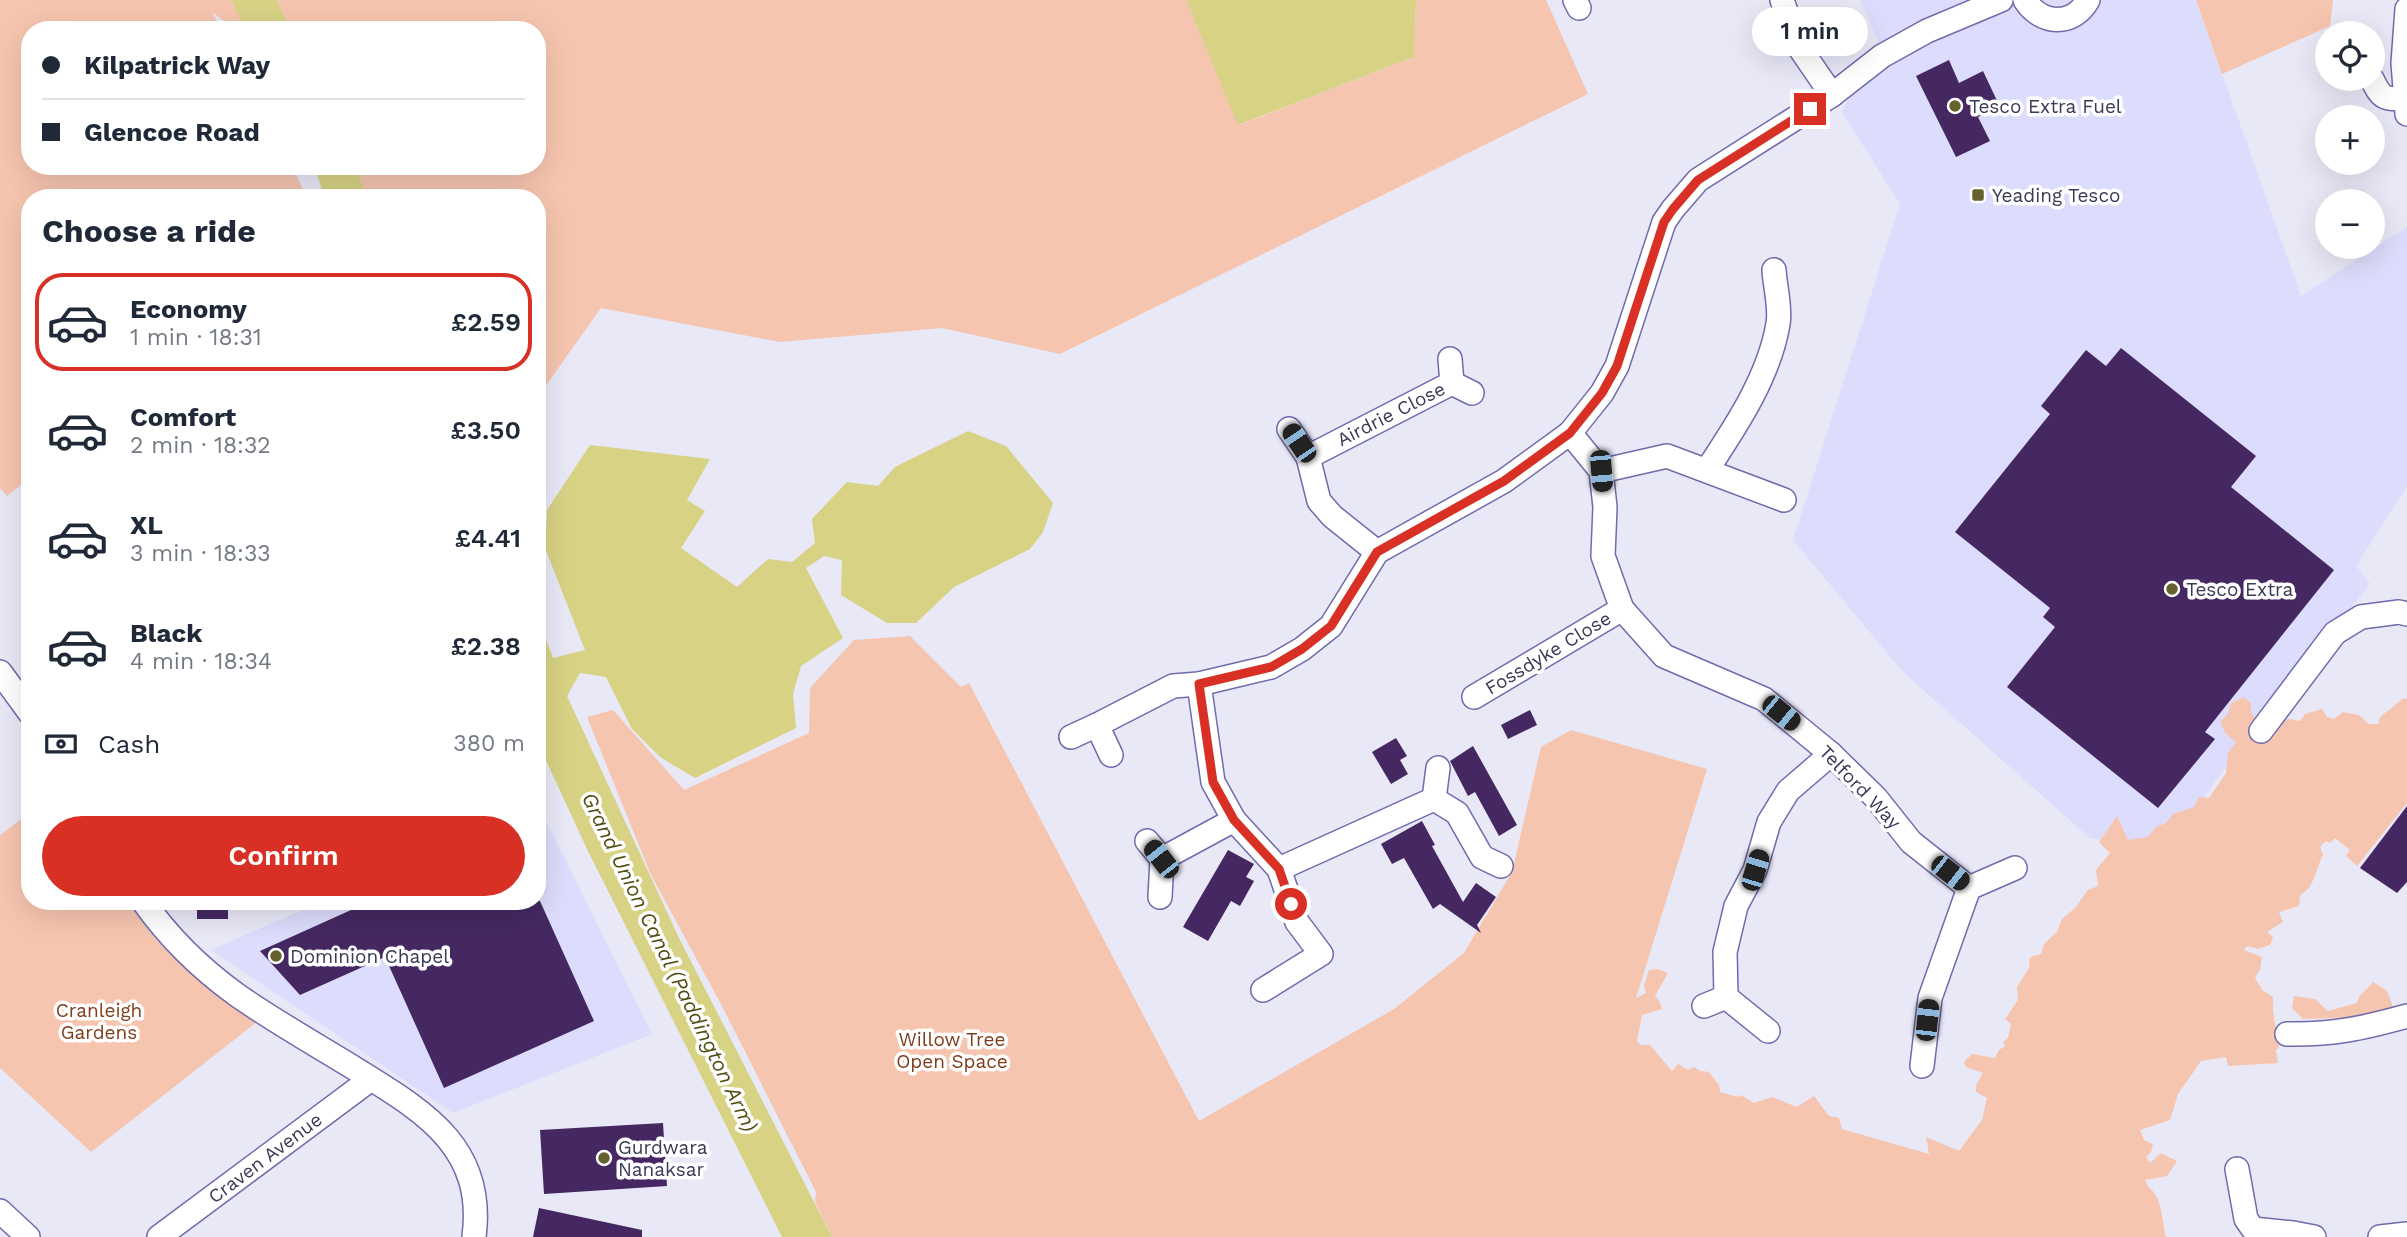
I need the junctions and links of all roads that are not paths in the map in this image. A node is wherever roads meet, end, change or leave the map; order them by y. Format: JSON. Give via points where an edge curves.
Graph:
{"nodes":[{"id":1,"x":1782,"y":0,"type":"edge"},
{"id":2,"x":2001,"y":0,"type":"edge"},
{"id":3,"x":2025,"y":0,"type":"edge"},
{"id":4,"x":2088,"y":0,"type":"edge"},
{"id":5,"x":2407,"y":9,"type":"edge"},
{"id":6,"x":2378,"y":91,"type":"edge"},
{"id":7,"x":1832,"y":95,"type":"junction"},
{"id":8,"x":2406,"y":106,"type":"edge"},
{"id":9,"x":1774,"y":270,"type":"dead end"},
{"id":10,"x":1450,"y":359,"type":"dead end"},
{"id":11,"x":1289,"y":429,"type":"dead end"},
{"id":12,"x":1570,"y":433,"type":"junction"},
{"id":13,"x":1308,"y":457,"type":"junction"},
{"id":14,"x":1706,"y":470,"type":"junction"},
{"id":15,"x":1601,"y":471,"type":"junction"},
{"id":16,"x":1784,"y":500,"type":"dead end"},
{"id":17,"x":1377,"y":552,"type":"junction"},
{"id":18,"x":1622,"y":609,"type":"junction"},
{"id":19,"x":2407,"y":614,"type":"edge"},
{"id":20,"x":0,"y":672,"type":"edge"},
{"id":21,"x":1199,"y":684,"type":"junction"},
{"id":22,"x":1474,"y":697,"type":"dead end"},
{"id":23,"x":16,"y":706,"type":"edge"},
{"id":24,"x":1097,"y":725,"type":"junction"},
{"id":25,"x":2261,"y":732,"type":"dead end"},
{"id":26,"x":1071,"y":737,"type":"dead end"},
{"id":27,"x":1832,"y":754,"type":"junction"},
{"id":28,"x":1111,"y":755,"type":"dead end"},
{"id":29,"x":1438,"y":768,"type":"dead end"},
{"id":30,"x":1434,"y":799,"type":"junction"},
{"id":31,"x":1234,"y":820,"type":"junction"},
{"id":32,"x":1501,"y":866,"type":"dead end"},
{"id":33,"x":2015,"y":868,"type":"dead end"},
{"id":34,"x":1279,"y":869,"type":"junction"},
{"id":35,"x":1969,"y":888,"type":"junction"},
{"id":36,"x":1160,"y":897,"type":"dead end"},
{"id":37,"x":151,"y":910,"type":"edge"},
{"id":38,"x":1263,"y":990,"type":"dead end"},
{"id":39,"x":1726,"y":997,"type":"junction"},
{"id":40,"x":1704,"y":1006,"type":"dead end"},
{"id":41,"x":2407,"y":1016,"type":"edge"},
{"id":42,"x":1768,"y":1031,"type":"dead end"},
{"id":43,"x":2287,"y":1034,"type":"dead end"},
{"id":44,"x":1922,"y":1066,"type":"dead end"},
{"id":45,"x":371,"y":1079,"type":"junction"},
{"id":46,"x":2237,"y":1169,"type":"dead end"},
{"id":47,"x":0,"y":1211,"type":"edge"},
{"id":48,"x":2407,"y":1234,"type":"edge"},
{"id":49,"x":28,"y":1237,"type":"edge"},
{"id":50,"x":159,"y":1237,"type":"edge"},
{"id":51,"x":474,"y":1237,"type":"edge"},
{"id":52,"x":2314,"y":1237,"type":"edge"},
{"id":53,"x":2379,"y":1237,"type":"edge"}],
"edges":[{"from":1,"to":7,"type":"street","via":[[1797,44]]},
{"from":2,"to":7,"type":"street","via":[[1882,56]]},
{"from":3,"to":4,"type":"street","via":[[2039,16],[2063,20],[2074,16]]},
{"from":5,"to":8,"type":"street"},
{"from":6,"to":8,"type":"street"},
{"from":7,"to":12,"type":"street","via":[[1698,180],[1673,209],[1664,222],[1617,366]]},
{"from":9,"to":14,"type":"street","via":[[1779,322],[1764,374]]},
{"from":10,"to":13,"type":"street","name":"Airdrie Close","via":[[1462,388]]},
{"from":11,"to":13,"type":"street"},
{"from":12,"to":15,"type":"street"},
{"from":12,"to":17,"type":"street","via":[[1504,481]]},
{"from":13,"to":17,"type":"street","via":[[1319,501]]},
{"from":14,"to":15,"type":"street","via":[[1667,456]]},
{"from":14,"to":16,"type":"street"},
{"from":15,"to":18,"type":"street","name":"Telford Way","via":[[1603,555]]},
{"from":17,"to":21,"type":"street","via":[[1331,626],[1302,649],[1271,667]]},
{"from":18,"to":22,"type":"street","name":"Fossdyke Close"},
{"from":18,"to":27,"type":"street","name":"Telford Way","via":[[1664,656],[1764,699]]},
{"from":19,"to":25,"type":"street","via":[[2361,617],[2335,633]]},
{"from":20,"to":23,"type":"street"},
{"from":21,"to":24,"type":"street","via":[[1172,686]]},
{"from":21,"to":31,"type":"street","via":[[1213,782]]},
{"from":24,"to":26,"type":"street"},
{"from":24,"to":28,"type":"street"},
{"from":27,"to":35,"type":"street","name":"Telford Way","via":[[1911,842]]},
{"from":27,"to":39,"type":"street","via":[[1788,791],[1769,822],[1755,870],[1736,906],[1725,953]]},
{"from":29,"to":30,"type":"street"},
{"from":30,"to":32,"type":"street","via":[[1457,813],[1482,857]]},
{"from":30,"to":34,"type":"street"},
{"from":31,"to":34,"type":"street"},
{"from":31,"to":36,"type":"street","via":[[1154,850]]},
{"from":33,"to":35,"type":"street"},
{"from":34,"to":38,"type":"street","via":[[1297,922],[1329,951]]},
{"from":35,"to":44,"type":"street","via":[[1930,998]]},
{"from":37,"to":45,"type":"street","via":[[175,941],[222,984]]},
{"from":39,"to":40,"type":"street"},
{"from":39,"to":42,"type":"street"},
{"from":41,"to":43,"type":"street","via":[[2361,1029]]},
{"from":45,"to":50,"type":"street","name":"Craven Avenue"},
{"from":45,"to":51,"type":"street","via":[[426,1116],[454,1146],[471,1187]]},
{"from":46,"to":52,"type":"street","via":[[2246,1219],[2253,1229]]},
{"from":47,"to":49,"type":"street"},
{"from":48,"to":53,"type":"street"}]}
